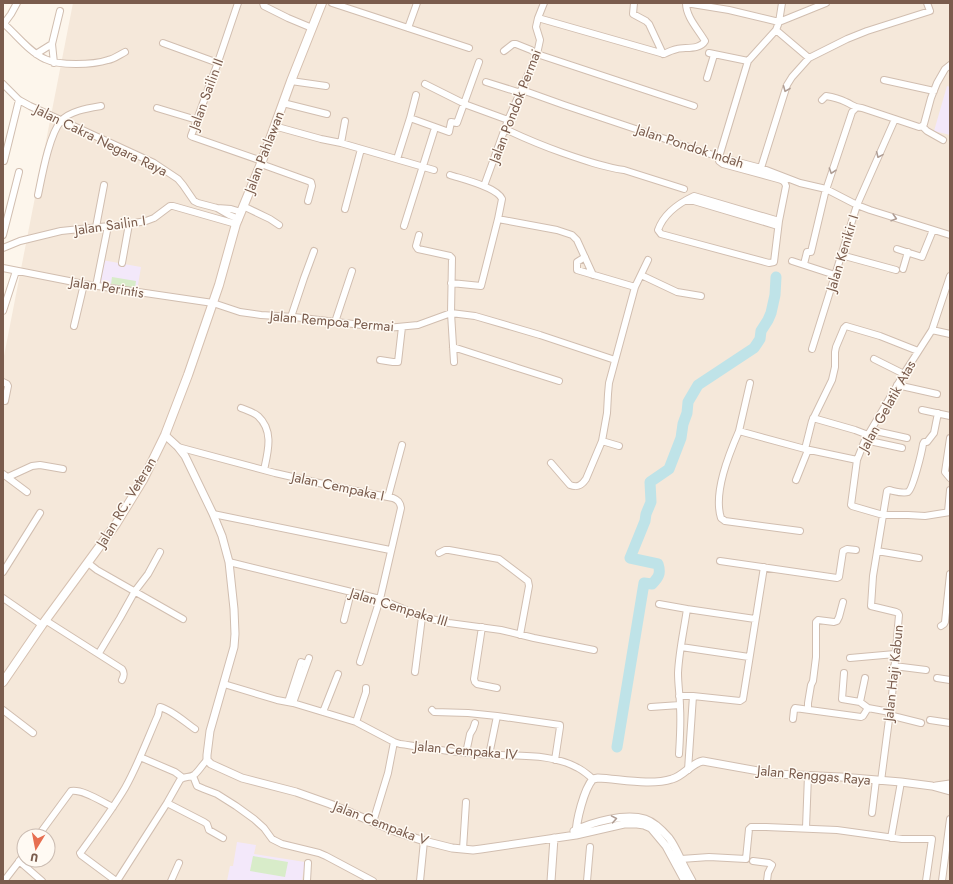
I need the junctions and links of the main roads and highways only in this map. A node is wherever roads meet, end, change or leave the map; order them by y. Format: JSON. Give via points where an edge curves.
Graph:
{"nodes":[{"id":1,"x":322,"y":3,"type":"edge"},
{"id":2,"x":213,"y":302,"type":"joint"},
{"id":3,"x":3,"y":682,"type":"edge"}],
"edges":[{"from":1,"to":2,"type":"main road","name":"Jalan Pahlawan","via":[[240,215]]},
{"from":2,"to":3,"type":"main road","name":"Jalan RC. Veteran","via":[[165,435],[143,480],[116,524]]}]}
